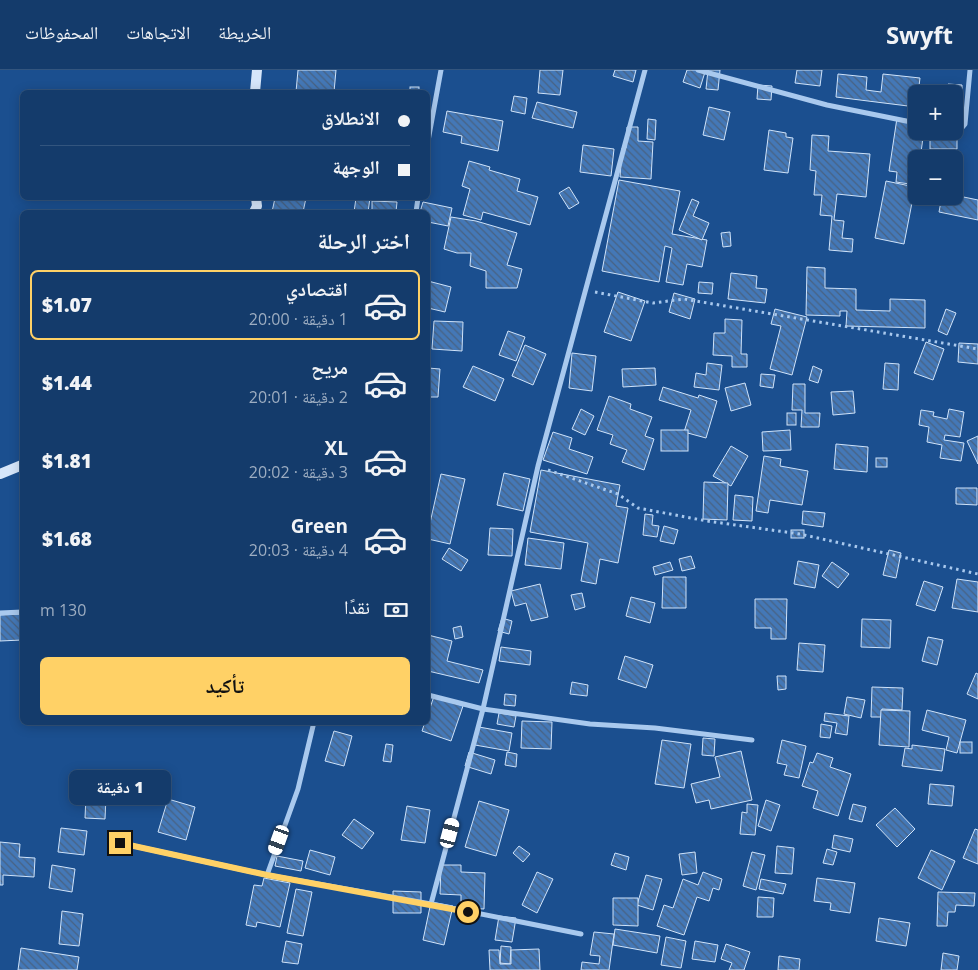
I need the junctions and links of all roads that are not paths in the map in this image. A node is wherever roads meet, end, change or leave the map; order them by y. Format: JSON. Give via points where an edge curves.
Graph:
{"nodes":[{"id":1,"x":257,"y":70,"type":"edge"},
{"id":2,"x":441,"y":70,"type":"edge"},
{"id":3,"x":645,"y":70,"type":"edge"},
{"id":4,"x":698,"y":70,"type":"edge"},
{"id":5,"x":970,"y":70,"type":"edge"},
{"id":6,"x":255,"y":90,"type":"edge"},
{"id":7,"x":908,"y":121,"type":"edge"},
{"id":8,"x":963,"y":126,"type":"edge"},
{"id":9,"x":430,"y":130,"type":"edge"},
{"id":10,"x":20,"y":466,"type":"edge"},
{"id":11,"x":0,"y":474,"type":"edge"},
{"id":12,"x":20,"y":612,"type":"edge"},
{"id":13,"x":0,"y":613,"type":"edge"},
{"id":14,"x":430,"y":696,"type":"edge"},
{"id":15,"x":484,"y":710,"type":"junction"},
{"id":16,"x":313,"y":725,"type":"edge"},
{"id":17,"x":752,"y":740,"type":"dead end"},
{"id":18,"x":120,"y":843,"type":"dead end"},
{"id":19,"x":267,"y":875,"type":"junction"},
{"id":20,"x":431,"y":904,"type":"junction"},
{"id":21,"x":581,"y":934,"type":"dead end"}],
"edges":[{"from":1,"to":6,"type":"main road"},
{"from":2,"to":9,"type":"street"},
{"from":3,"to":15,"type":"street","via":[[538,466]]},
{"from":4,"to":7,"type":"street","via":[[827,105]]},
{"from":5,"to":8,"type":"street"},
{"from":10,"to":11,"type":"main road"},
{"from":12,"to":13,"type":"street"},
{"from":14,"to":15,"type":"street"},
{"from":15,"to":17,"type":"street"},
{"from":15,"to":20,"type":"street"},
{"from":16,"to":19,"type":"street","via":[[298,789]]},
{"from":18,"to":19,"type":"street"},
{"from":19,"to":20,"type":"street"},
{"from":20,"to":21,"type":"street"}]}
